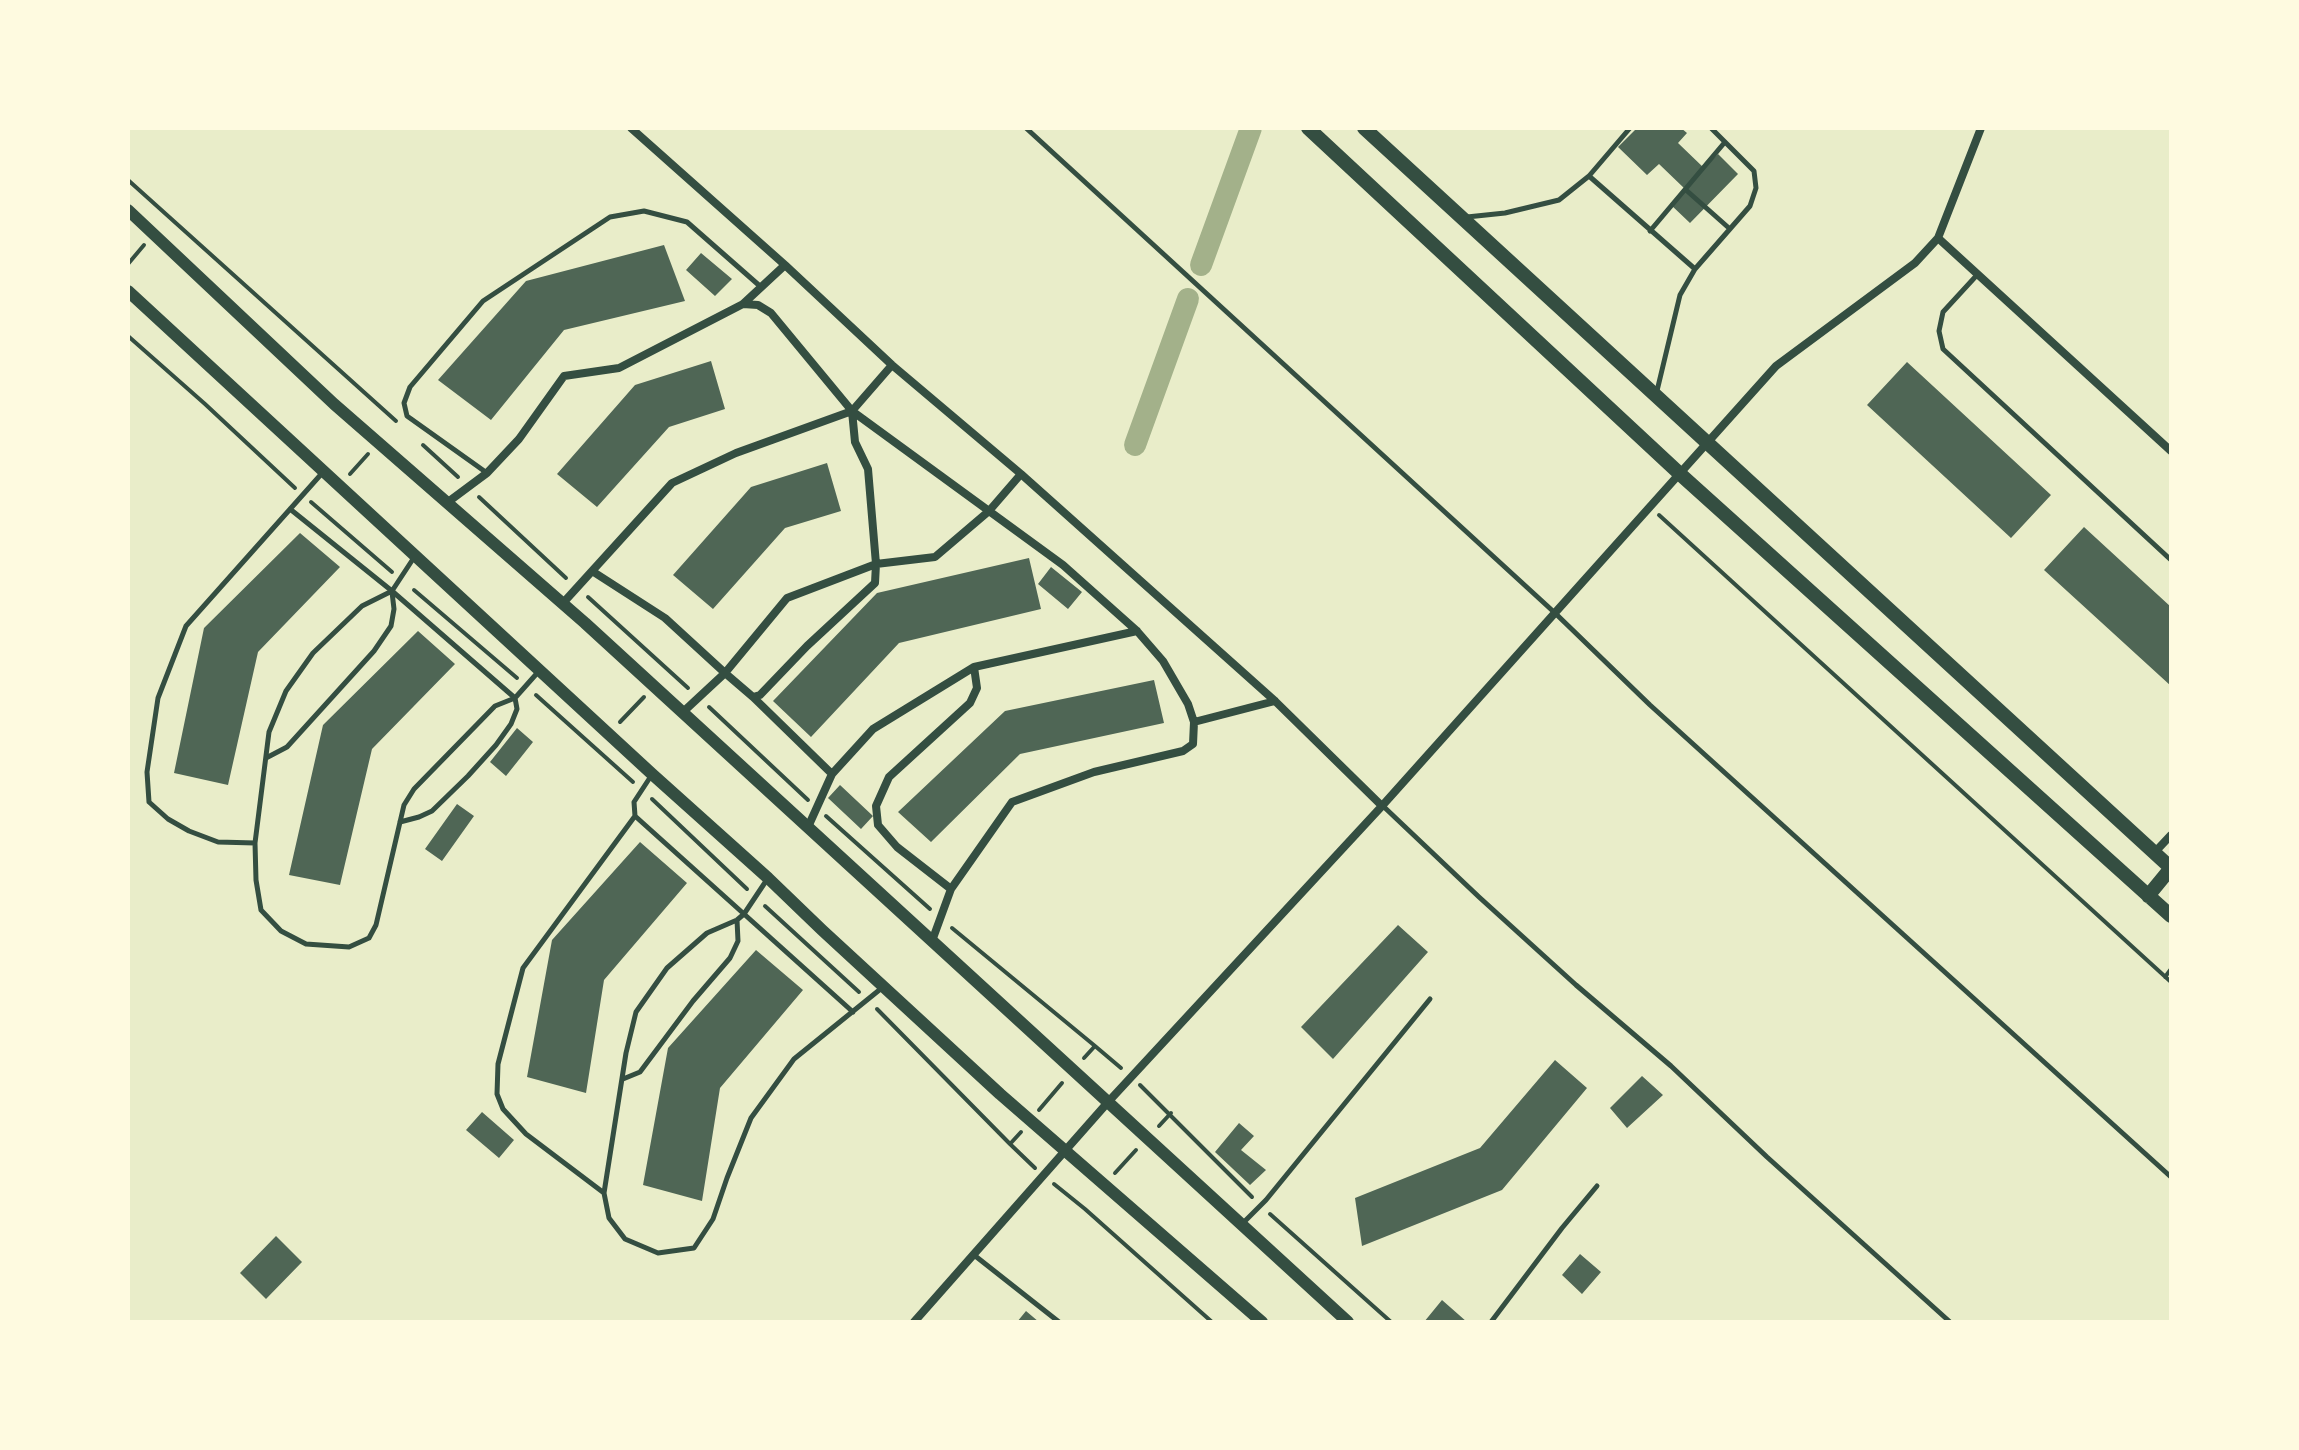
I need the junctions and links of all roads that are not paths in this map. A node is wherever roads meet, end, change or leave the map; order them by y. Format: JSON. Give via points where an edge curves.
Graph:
{"nodes":[{"id":1,"x":631,"y":128,"type":"edge"},
{"id":2,"x":1026,"y":128,"type":"edge"},
{"id":3,"x":1308,"y":128,"type":"edge"},
{"id":4,"x":1364,"y":128,"type":"edge"},
{"id":5,"x":1630,"y":128,"type":"edge"},
{"id":6,"x":1711,"y":128,"type":"edge"},
{"id":7,"x":1981,"y":128,"type":"edge"},
{"id":8,"x":1725,"y":142,"type":"junction"},
{"id":9,"x":1589,"y":176,"type":"junction"},
{"id":10,"x":1685,"y":189,"type":"junction"},
{"id":11,"x":128,"y":210,"type":"edge"},
{"id":12,"x":1462,"y":218,"type":"junction"},
{"id":13,"x":1730,"y":229,"type":"junction"},
{"id":14,"x":1650,"y":231,"type":"junction"},
{"id":15,"x":1938,"y":238,"type":"junction"},
{"id":16,"x":785,"y":265,"type":"junction"},
{"id":17,"x":1695,"y":269,"type":"junction"},
{"id":18,"x":1977,"y":275,"type":"junction"},
{"id":19,"x":761,"y":287,"type":"junction"},
{"id":20,"x":128,"y":291,"type":"edge"},
{"id":21,"x":743,"y":304,"type":"junction"},
{"id":22,"x":892,"y":365,"type":"junction"},
{"id":23,"x":1656,"y":395,"type":"junction"},
{"id":24,"x":852,"y":411,"type":"junction"},
{"id":25,"x":1707,"y":442,"type":"junction"},
{"id":26,"x":2171,"y":451,"type":"edge"},
{"id":27,"x":324,"y":471,"type":"junction"},
{"id":28,"x":487,"y":473,"type":"junction"},
{"id":29,"x":1021,"y":474,"type":"junction"},
{"id":30,"x":1680,"y":474,"type":"junction"},
{"id":31,"x":448,"y":502,"type":"junction"},
{"id":32,"x":290,"y":509,"type":"junction"},
{"id":33,"x":989,"y":511,"type":"junction"},
{"id":34,"x":415,"y":556,"type":"junction"},
{"id":35,"x":2171,"y":560,"type":"edge"},
{"id":36,"x":876,"y":564,"type":"junction"},
{"id":37,"x":592,"y":571,"type":"junction"},
{"id":38,"x":392,"y":591,"type":"junction"},
{"id":39,"x":563,"y":603,"type":"junction"},
{"id":40,"x":1555,"y":613,"type":"junction"},
{"id":41,"x":1137,"y":631,"type":"junction"},
{"id":42,"x":974,"y":667,"type":"junction"},
{"id":43,"x":540,"y":671,"type":"junction"},
{"id":44,"x":725,"y":673,"type":"junction"},
{"id":45,"x":753,"y":697,"type":"junction"},
{"id":46,"x":515,"y":698,"type":"junction"},
{"id":47,"x":1275,"y":701,"type":"junction"},
{"id":48,"x":683,"y":712,"type":"junction"},
{"id":49,"x":1194,"y":722,"type":"junction"},
{"id":50,"x":265,"y":759,"type":"junction"},
{"id":51,"x":652,"y":774,"type":"junction"},
{"id":52,"x":832,"y":774,"type":"junction"},
{"id":53,"x":1382,"y":806,"type":"junction"},
{"id":54,"x":635,"y":816,"type":"junction"},
{"id":55,"x":400,"y":822,"type":"junction"},
{"id":56,"x":808,"y":827,"type":"junction"},
{"id":57,"x":2171,"y":835,"type":"edge"},
{"id":58,"x":255,"y":843,"type":"junction"},
{"id":59,"x":2155,"y":852,"type":"junction"},
{"id":60,"x":2171,"y":868,"type":"edge"},
{"id":61,"x":768,"y":878,"type":"junction"},
{"id":62,"x":951,"y":889,"type":"junction"},
{"id":63,"x":2148,"y":896,"type":"junction"},
{"id":64,"x":744,"y":914,"type":"junction"},
{"id":65,"x":2171,"y":916,"type":"edge"},
{"id":66,"x":737,"y":920,"type":"junction"},
{"id":67,"x":932,"y":941,"type":"junction"},
{"id":68,"x":884,"y":987,"type":"junction"},
{"id":69,"x":1430,"y":999,"type":"dead end"},
{"id":70,"x":853,"y":1012,"type":"junction"},
{"id":71,"x":623,"y":1079,"type":"junction"},
{"id":72,"x":1109,"y":1101,"type":"junction"},
{"id":73,"x":1067,"y":1151,"type":"junction"},
{"id":74,"x":2171,"y":1177,"type":"edge"},
{"id":75,"x":1597,"y":1186,"type":"dead end"},
{"id":76,"x":604,"y":1193,"type":"junction"},
{"id":77,"x":1242,"y":1224,"type":"junction"},
{"id":78,"x":974,"y":1255,"type":"junction"},
{"id":79,"x":914,"y":1322,"type":"edge"},
{"id":80,"x":1059,"y":1322,"type":"edge"},
{"id":81,"x":1262,"y":1322,"type":"edge"},
{"id":82,"x":1348,"y":1322,"type":"edge"},
{"id":83,"x":1491,"y":1322,"type":"edge"},
{"id":84,"x":1950,"y":1322,"type":"edge"}],
"edges":[{"from":1,"to":16,"type":"street"},
{"from":2,"to":40,"type":"lane"},
{"from":3,"to":30,"type":"main road"},
{"from":4,"to":12,"type":"main road"},
{"from":5,"to":9,"type":"lane"},
{"from":6,"to":8,"type":"lane"},
{"from":7,"to":15,"type":"street"},
{"from":8,"to":10,"type":"lane"},
{"from":8,"to":13,"type":"lane","via":[[1754,171],[1756,188],[1750,206]]},
{"from":9,"to":12,"type":"lane","via":[[1559,200]]},
{"from":9,"to":14,"type":"lane"},
{"from":10,"to":13,"type":"lane"},
{"from":10,"to":14,"type":"lane"},
{"from":11,"to":31,"type":"street"},
{"from":12,"to":23,"type":"main road"},
{"from":13,"to":17,"type":"lane"},
{"from":14,"to":17,"type":"lane"},
{"from":15,"to":18,"type":"street"},
{"from":15,"to":25,"type":"street","via":[[1915,263],[1776,366]]},
{"from":16,"to":19,"type":"street"},
{"from":16,"to":22,"type":"street"},
{"from":17,"to":23,"type":"lane","via":[[1680,295]]},
{"from":18,"to":26,"type":"street"},
{"from":18,"to":35,"type":"lane","via":[[1943,312],[1943,349]]},
{"from":19,"to":21,"type":"street"},
{"from":19,"to":28,"type":"lane","via":[[687,222],[644,211],[610,217],[483,301],[410,387],[404,403],[407,416]]},
{"from":20,"to":27,"type":"street"},
{"from":21,"to":24,"type":"street","via":[[771,313]]},
{"from":21,"to":28,"type":"street","via":[[619,368],[564,376]]},
{"from":22,"to":24,"type":"street"},
{"from":22,"to":29,"type":"street"},
{"from":23,"to":25,"type":"main road"},
{"from":24,"to":33,"type":"street"},
{"from":24,"to":36,"type":"street","via":[[855,442],[868,469]]},
{"from":24,"to":37,"type":"street","via":[[736,453],[672,483]]},
{"from":25,"to":30,"type":"street"},
{"from":25,"to":59,"type":"main road"},
{"from":27,"to":32,"type":"lane"},
{"from":27,"to":34,"type":"street"},
{"from":28,"to":31,"type":"street"},
{"from":29,"to":33,"type":"street"},
{"from":29,"to":47,"type":"street"},
{"from":30,"to":40,"type":"street"},
{"from":30,"to":63,"type":"main road"},
{"from":31,"to":39,"type":"street"},
{"from":32,"to":38,"type":"lane"},
{"from":32,"to":58,"type":"lane","via":[[186,626],[158,698],[147,772],[149,802],[168,819],[218,842]]},
{"from":33,"to":36,"type":"street","via":[[935,557]]},
{"from":33,"to":41,"type":"street","via":[[1063,565]]},
{"from":34,"to":38,"type":"lane"},
{"from":34,"to":43,"type":"street"},
{"from":36,"to":44,"type":"street","via":[[787,598]]},
{"from":36,"to":45,"type":"street","via":[[875,583]]},
{"from":37,"to":39,"type":"street"},
{"from":37,"to":44,"type":"street","via":[[665,618]]},
{"from":38,"to":46,"type":"lane"},
{"from":38,"to":50,"type":"lane","via":[[362,606],[313,653],[286,691],[269,732]]},
{"from":38,"to":50,"type":"lane","via":[[391,626],[374,651],[287,747]]},
{"from":39,"to":48,"type":"street"},
{"from":40,"to":53,"type":"street"},
{"from":40,"to":74,"type":"lane"},
{"from":41,"to":42,"type":"street"},
{"from":41,"to":49,"type":"street","via":[[1163,661]]},
{"from":42,"to":52,"type":"street","via":[[873,729]]},
{"from":42,"to":62,"type":"street","via":[[977,688],[970,703],[889,777],[876,806],[884,833]]},
{"from":43,"to":46,"type":"lane"},
{"from":43,"to":51,"type":"street"},
{"from":44,"to":45,"type":"street"},
{"from":44,"to":48,"type":"street"},
{"from":45,"to":52,"type":"street"},
{"from":46,"to":55,"type":"lane","via":[[495,706],[432,768],[404,805]]},
{"from":46,"to":55,"type":"lane","via":[[511,724],[468,776],[432,811]]},
{"from":47,"to":49,"type":"street"},
{"from":47,"to":53,"type":"street"},
{"from":48,"to":56,"type":"street"},
{"from":49,"to":62,"type":"street","via":[[1193,744],[1183,751],[1094,772],[1012,802]]},
{"from":50,"to":58,"type":"lane"},
{"from":51,"to":54,"type":"lane","via":[[634,802]]},
{"from":51,"to":61,"type":"street"},
{"from":52,"to":56,"type":"street"},
{"from":53,"to":72,"type":"street"},
{"from":53,"to":84,"type":"lane"},
{"from":54,"to":64,"type":"lane"},
{"from":54,"to":76,"type":"lane","via":[[523,968],[498,1064],[497,1094],[503,1109],[526,1134]]},
{"from":55,"to":58,"type":"lane","via":[[376,925],[369,938],[349,947],[306,944],[281,931],[261,910]]},
{"from":56,"to":67,"type":"street"},
{"from":57,"to":59,"type":"street"},
{"from":59,"to":60,"type":"main road"},
{"from":60,"to":63,"type":"main road"},
{"from":61,"to":64,"type":"lane"},
{"from":61,"to":68,"type":"street"},
{"from":62,"to":67,"type":"street"},
{"from":63,"to":65,"type":"main road"},
{"from":64,"to":66,"type":"lane"},
{"from":64,"to":70,"type":"lane"},
{"from":66,"to":71,"type":"lane","via":[[738,941],[730,958],[640,1072]]},
{"from":66,"to":71,"type":"lane","via":[[707,933],[667,968],[636,1012]]},
{"from":67,"to":72,"type":"street"},
{"from":68,"to":70,"type":"lane"},
{"from":68,"to":73,"type":"street"},
{"from":69,"to":77,"type":"lane"},
{"from":70,"to":76,"type":"lane","via":[[794,1059],[751,1118],[713,1219],[694,1248],[658,1253],[625,1239],[609,1218]]},
{"from":71,"to":76,"type":"lane"},
{"from":72,"to":73,"type":"street"},
{"from":72,"to":77,"type":"street"},
{"from":73,"to":78,"type":"street"},
{"from":73,"to":81,"type":"street"},
{"from":75,"to":83,"type":"lane"},
{"from":77,"to":82,"type":"street"},
{"from":78,"to":79,"type":"street"},
{"from":78,"to":80,"type":"lane"}]}
